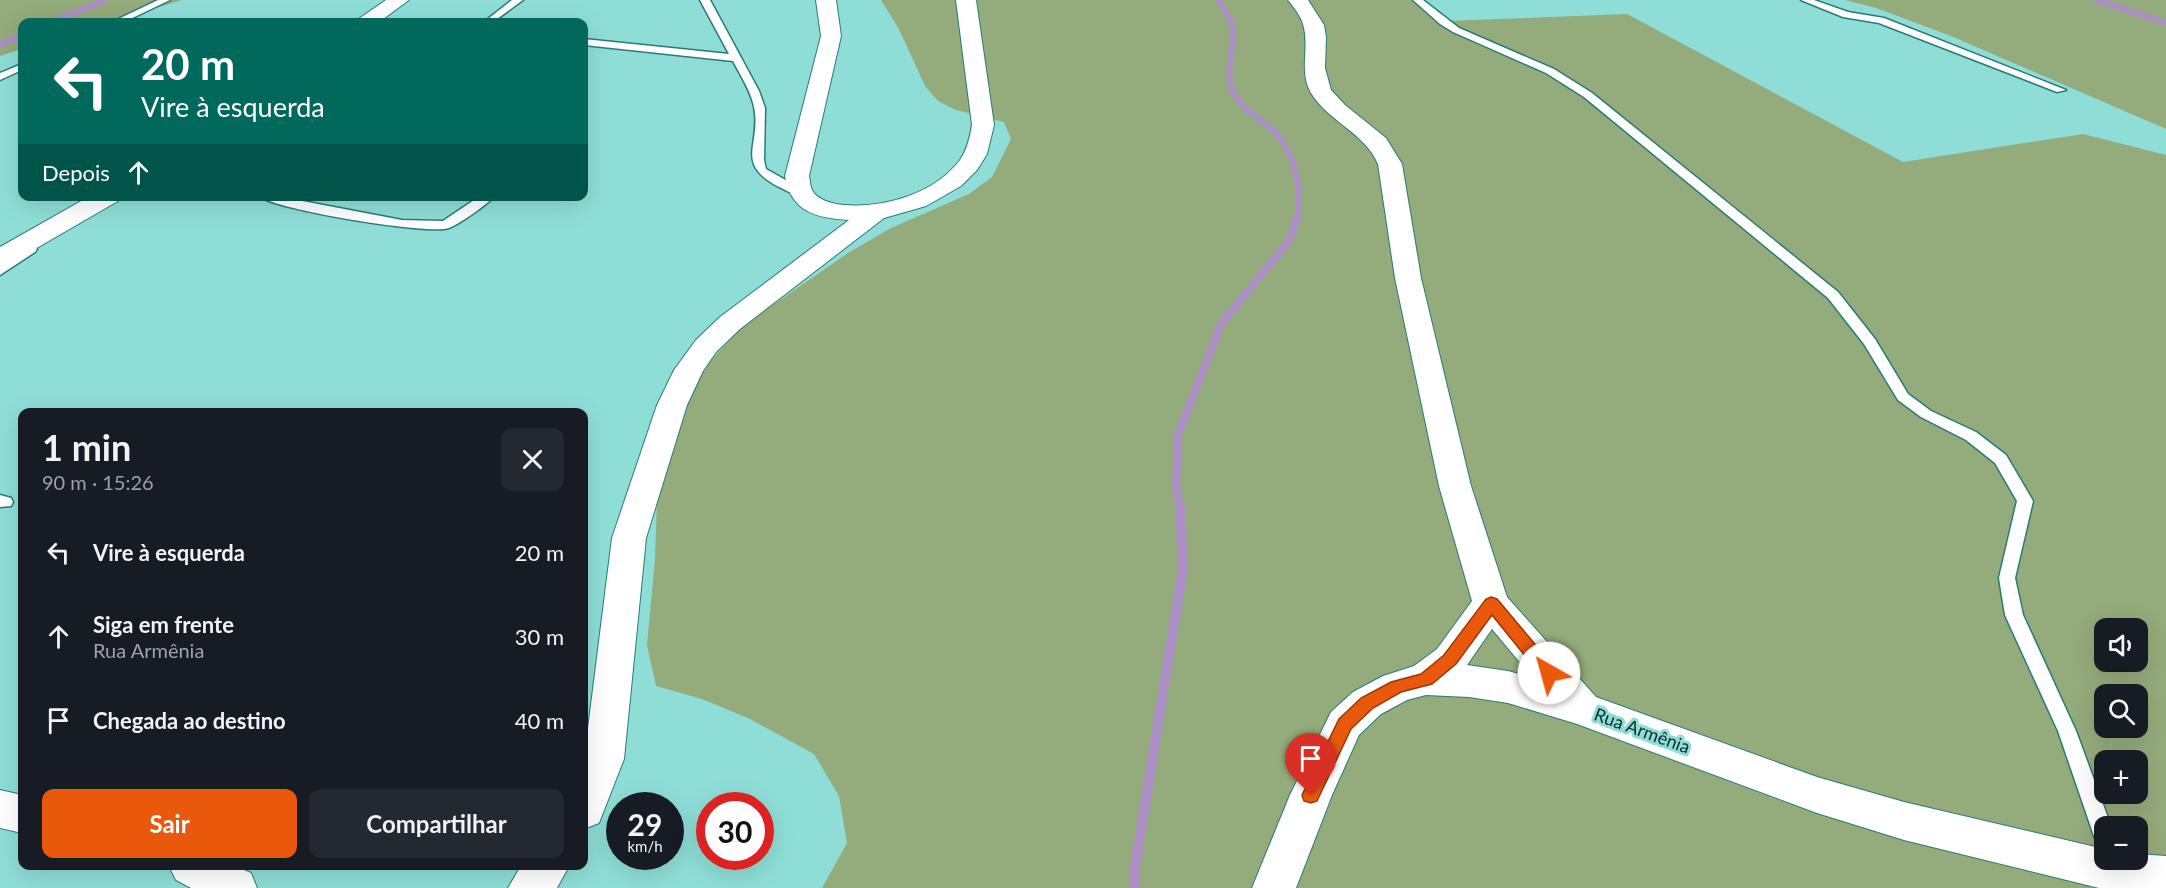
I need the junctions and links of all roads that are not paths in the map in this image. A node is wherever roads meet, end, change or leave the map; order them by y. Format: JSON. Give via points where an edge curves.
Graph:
{"nodes":[{"id":1,"x":165,"y":0,"type":"edge"},
{"id":2,"x":399,"y":0,"type":"edge"},
{"id":3,"x":518,"y":0,"type":"edge"},
{"id":4,"x":705,"y":0,"type":"edge"},
{"id":5,"x":826,"y":0,"type":"edge"},
{"id":6,"x":966,"y":0,"type":"edge"},
{"id":7,"x":1298,"y":0,"type":"edge"},
{"id":8,"x":1418,"y":0,"type":"edge"},
{"id":9,"x":1806,"y":0,"type":"edge"},
{"id":10,"x":126,"y":18,"type":"edge"},
{"id":11,"x":372,"y":18,"type":"edge"},
{"id":12,"x":493,"y":18,"type":"edge"},
{"id":13,"x":588,"y":42,"type":"edge"},
{"id":14,"x":736,"y":58,"type":"junction"},
{"id":15,"x":18,"y":69,"type":"edge"},
{"id":16,"x":0,"y":77,"type":"edge"},
{"id":17,"x":2061,"y":90,"type":"dead end"},
{"id":18,"x":801,"y":193,"type":"junction"},
{"id":19,"x":101,"y":201,"type":"edge"},
{"id":20,"x":277,"y":201,"type":"edge"},
{"id":21,"x":482,"y":201,"type":"edge"},
{"id":22,"x":874,"y":213,"type":"junction"},
{"id":23,"x":70,"y":221,"type":"junction"},
{"id":24,"x":0,"y":258,"type":"edge"},
{"id":25,"x":0,"y":271,"type":"edge"},
{"id":26,"x":1491,"y":603,"type":"junction"},
{"id":27,"x":1426,"y":679,"type":"junction"},
{"id":28,"x":1582,"y":709,"type":"junction"},
{"id":29,"x":588,"y":800,"type":"edge"},
{"id":30,"x":0,"y":809,"type":"edge"},
{"id":31,"x":18,"y":813,"type":"edge"},
{"id":32,"x":2097,"y":816,"type":"edge"},
{"id":33,"x":2094,"y":853,"type":"edge"},
{"id":34,"x":199,"y":870,"type":"edge"},
{"id":35,"x":545,"y":870,"type":"edge"},
{"id":36,"x":2148,"y":870,"type":"edge"},
{"id":37,"x":2166,"y":877,"type":"edge"},
{"id":38,"x":235,"y":888,"type":"edge"},
{"id":39,"x":530,"y":888,"type":"edge"},
{"id":40,"x":1274,"y":888,"type":"edge"}],
"edges":[{"from":1,"to":10,"type":"lane"},
{"from":2,"to":11,"type":"street"},
{"from":3,"to":12,"type":"lane"},
{"from":4,"to":14,"type":"lane"},
{"from":5,"to":18,"type":"street","via":[[831,36],[797,176]]},
{"from":6,"to":22,"type":"street","via":[[983,124],[981,145],[964,171],[937,192],[909,205]]},
{"from":7,"to":26,"type":"street","via":[[1317,30],[1316,80],[1323,94],[1384,149],[1390,164],[1408,278],[1455,486]]},
{"from":8,"to":32,"type":"lane","via":[[1456,30],[1550,71],[1588,95],[1833,295],[1870,342],[1903,397],[1926,414],[1971,436],[2001,459],[2025,501],[2007,578],[2014,615],[2067,731]]},
{"from":9,"to":17,"type":"lane","via":[[1846,15],[1881,20]]},
{"from":13,"to":14,"type":"lane"},
{"from":14,"to":18,"type":"lane","via":[[760,108],[761,170]]},
{"from":15,"to":16,"type":"lane"},
{"from":18,"to":22,"type":"street","via":[[814,205],[835,212]]},
{"from":19,"to":23,"type":"street"},
{"from":20,"to":21,"type":"lane","via":[[402,225],[446,225]]},
{"from":22,"to":29,"type":"street","via":[[705,346],[676,396],[629,538],[604,759]]},
{"from":23,"to":24,"type":"street"},
{"from":23,"to":25,"type":"lane"},
{"from":26,"to":27,"type":"street","via":[[1450,660]]},
{"from":26,"to":28,"type":"street"},
{"from":27,"to":28,"type":"street","name":"Rua Armênia","via":[[1508,687]]},
{"from":27,"to":40,"type":"street","name":"Rua Armênia","via":[[1396,687],[1367,703],[1345,724]]},
{"from":28,"to":33,"type":"street","name":"Rua Armênia","via":[[1817,795],[1904,821]]},
{"from":30,"to":31,"type":"street"},
{"from":34,"to":38,"type":"street"},
{"from":35,"to":39,"type":"street"},
{"from":36,"to":37,"type":"street","name":"Rua Armênia"}]}
